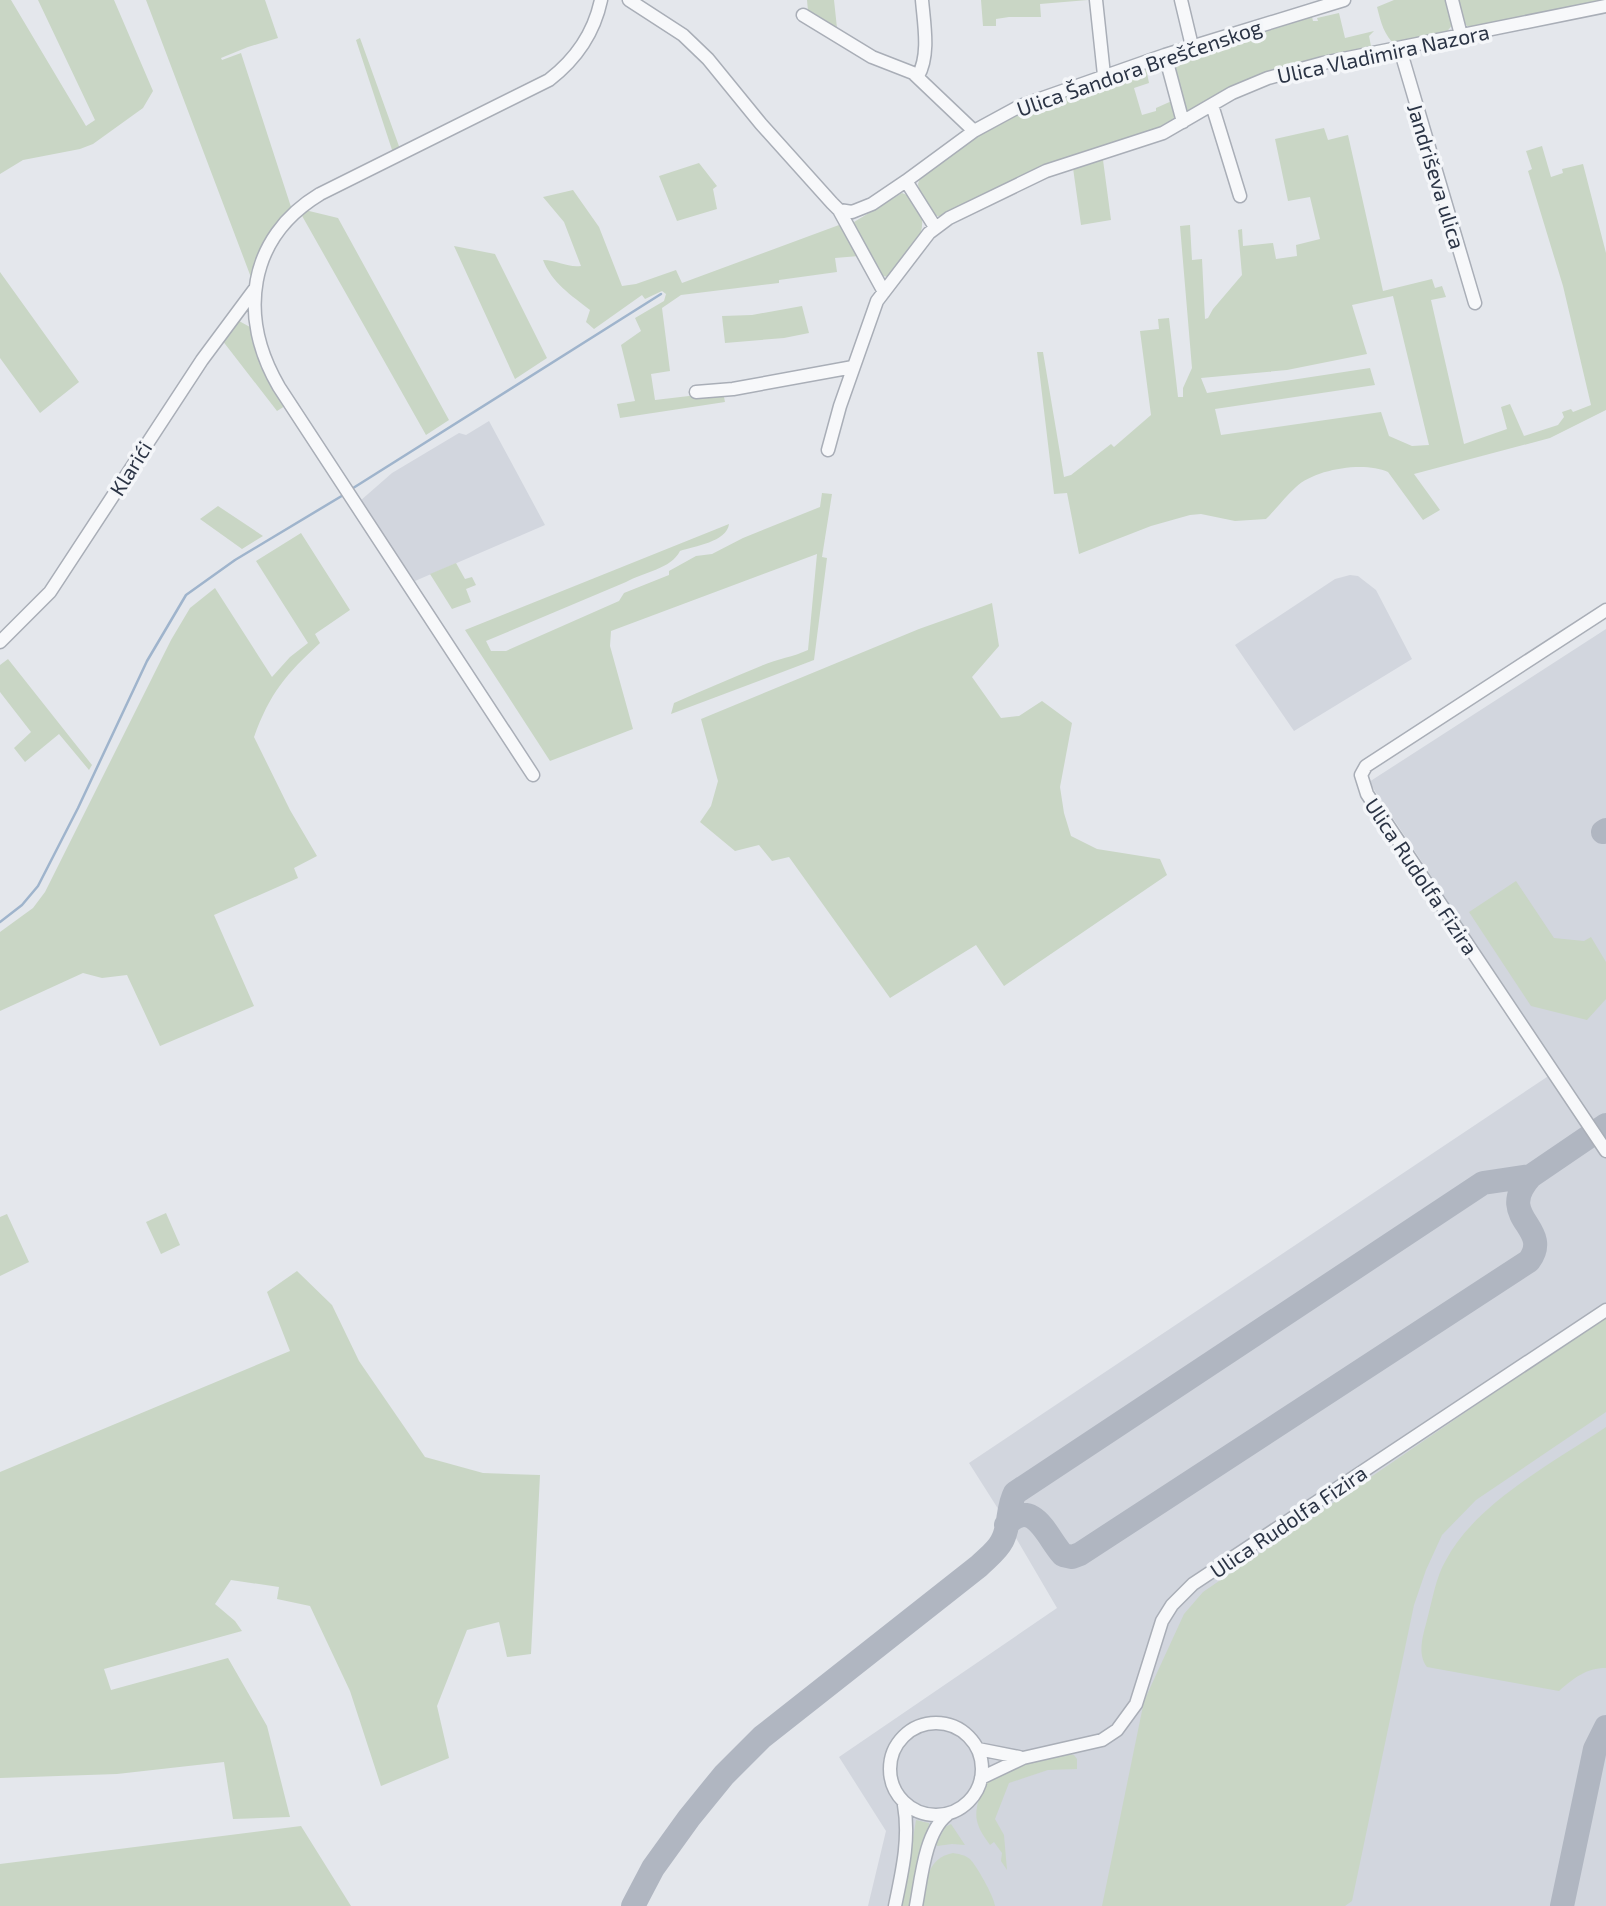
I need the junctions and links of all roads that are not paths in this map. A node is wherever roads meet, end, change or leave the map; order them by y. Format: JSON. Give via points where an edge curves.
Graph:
{"nodes":[{"id":1,"x":601,"y":0,"type":"edge"},
{"id":2,"x":629,"y":0,"type":"edge"},
{"id":3,"x":922,"y":0,"type":"edge"},
{"id":4,"x":1096,"y":0,"type":"edge"},
{"id":5,"x":1181,"y":0,"type":"edge"},
{"id":6,"x":1343,"y":0,"type":"edge"},
{"id":7,"x":1452,"y":0,"type":"edge"},
{"id":8,"x":1606,"y":6,"type":"edge"},
{"id":9,"x":803,"y":15,"type":"dead end"},
{"id":10,"x":1461,"y":36,"type":"junction"},
{"id":11,"x":1192,"y":46,"type":"junction"},
{"id":12,"x":1399,"y":49,"type":"junction"},
{"id":13,"x":1165,"y":55,"type":"junction"},
{"id":14,"x":1104,"y":75,"type":"junction"},
{"id":15,"x":918,"y":76,"type":"junction"},
{"id":16,"x":1212,"y":105,"type":"junction"},
{"id":17,"x":1183,"y":122,"type":"junction"},
{"id":18,"x":974,"y":131,"type":"junction"},
{"id":19,"x":906,"y":181,"type":"junction"},
{"id":20,"x":1240,"y":196,"type":"dead end"},
{"id":21,"x":839,"y":209,"type":"junction"},
{"id":22,"x":935,"y":227,"type":"junction"},
{"id":23,"x":254,"y":290,"type":"junction"},
{"id":24,"x":884,"y":292,"type":"junction"},
{"id":25,"x":1475,"y":303,"type":"dead end"},
{"id":26,"x":853,"y":367,"type":"junction"},
{"id":27,"x":696,"y":392,"type":"dead end"},
{"id":28,"x":828,"y":450,"type":"dead end"},
{"id":29,"x":1606,"y":610,"type":"edge"},
{"id":30,"x":0,"y":642,"type":"edge"},
{"id":31,"x":533,"y":775,"type":"dead end"},
{"id":32,"x":1606,"y":1151,"type":"edge"},
{"id":33,"x":1606,"y":1310,"type":"edge"},
{"id":34,"x":978,"y":1749,"type":"junction"},
{"id":35,"x":1023,"y":1758,"type":"junction"},
{"id":36,"x":981,"y":1778,"type":"junction"},
{"id":37,"x":904,"y":1805,"type":"junction"},
{"id":38,"x":947,"y":1815,"type":"junction"},
{"id":39,"x":895,"y":1906,"type":"edge"},
{"id":40,"x":916,"y":1906,"type":"edge"}],
"edges":[{"from":1,"to":23,"type":"street","via":[[582,45],[549,80],[308,201],[272,242]]},
{"from":2,"to":21,"type":"street","via":[[702,53]]},
{"from":3,"to":15,"type":"street","via":[[924,55]]},
{"from":4,"to":14,"type":"street"},
{"from":5,"to":11,"type":"street"},
{"from":6,"to":11,"type":"street","name":"Ulica Šandora Breščenskog"},
{"from":7,"to":10,"type":"street"},
{"from":8,"to":10,"type":"street","name":"Ulica Vladimira Nazora"},
{"from":9,"to":15,"type":"street","via":[[872,57]]},
{"from":10,"to":12,"type":"street","name":"Ulica Vladimira Nazora"},
{"from":11,"to":13,"type":"street","name":"Ulica Šandora Breščenskog"},
{"from":12,"to":16,"type":"street","name":"Ulica Vladimira Nazora","via":[[1286,72]]},
{"from":12,"to":25,"type":"street","name":"Jandriševa ulica"},
{"from":13,"to":14,"type":"street","name":"Ulica Šandora Breščenskog"},
{"from":13,"to":17,"type":"street"},
{"from":14,"to":18,"type":"street","name":"Ulica Šandora Breščenskog","via":[[1020,106]]},
{"from":15,"to":18,"type":"street"},
{"from":16,"to":17,"type":"street","name":"Ulica Vladimira Nazora"},
{"from":16,"to":20,"type":"street"},
{"from":17,"to":22,"type":"street","name":"Ulica Vladimira Nazora","via":[[1156,136],[1046,171]]},
{"from":18,"to":19,"type":"street","name":"Ulica Šandora Breščenskog"},
{"from":19,"to":21,"type":"street","name":"Ulica Šandora Breščenskog","via":[[863,208],[852,212]]},
{"from":19,"to":22,"type":"street"},
{"from":21,"to":24,"type":"street"},
{"from":22,"to":24,"type":"street","name":"Ulica Vladimira Nazora"},
{"from":23,"to":30,"type":"street","name":"Klarići","via":[[202,360],[50,592]]},
{"from":23,"to":31,"type":"street","via":[[254,319],[266,362],[279,387]]},
{"from":24,"to":26,"type":"street","name":"Ulica Vladimira Nazora"},
{"from":26,"to":27,"type":"street"},
{"from":26,"to":28,"type":"street","name":"Ulica Vladimira Nazora"},
{"from":29,"to":32,"type":"street","name":"Ulica Rudolfa Fizira","via":[[1366,766],[1361,775],[1367,794]]},
{"from":33,"to":35,"type":"street","name":"Ulica Rudolfa Fizira","via":[[1194,1584],[1161,1621],[1136,1704],[1117,1730],[1102,1740]]},
{"from":34,"to":35,"type":"street","name":"Ulica Rudolfa Fizira"},
{"from":34,"to":36,"type":"street"},
{"from":34,"to":37,"type":"street","name":"Ulica Rudolfa Fizira","via":[[963,1730],[946,1723],[927,1723],[906,1734],[889,1766],[893,1788]]},
{"from":35,"to":36,"type":"street","name":"Ulica Rudolfa Fizira"},
{"from":36,"to":38,"type":"street","name":"Ulica Rudolfa Fizira","via":[[971,1800]]},
{"from":37,"to":38,"type":"street","via":[[922,1813]]},
{"from":37,"to":39,"type":"street","name":"Ulica Rudolfa Fizira","via":[[908,1822]]},
{"from":38,"to":40,"type":"street","name":"Ulica Rudolfa Fizira","via":[[937,1824],[928,1850]]}]}
